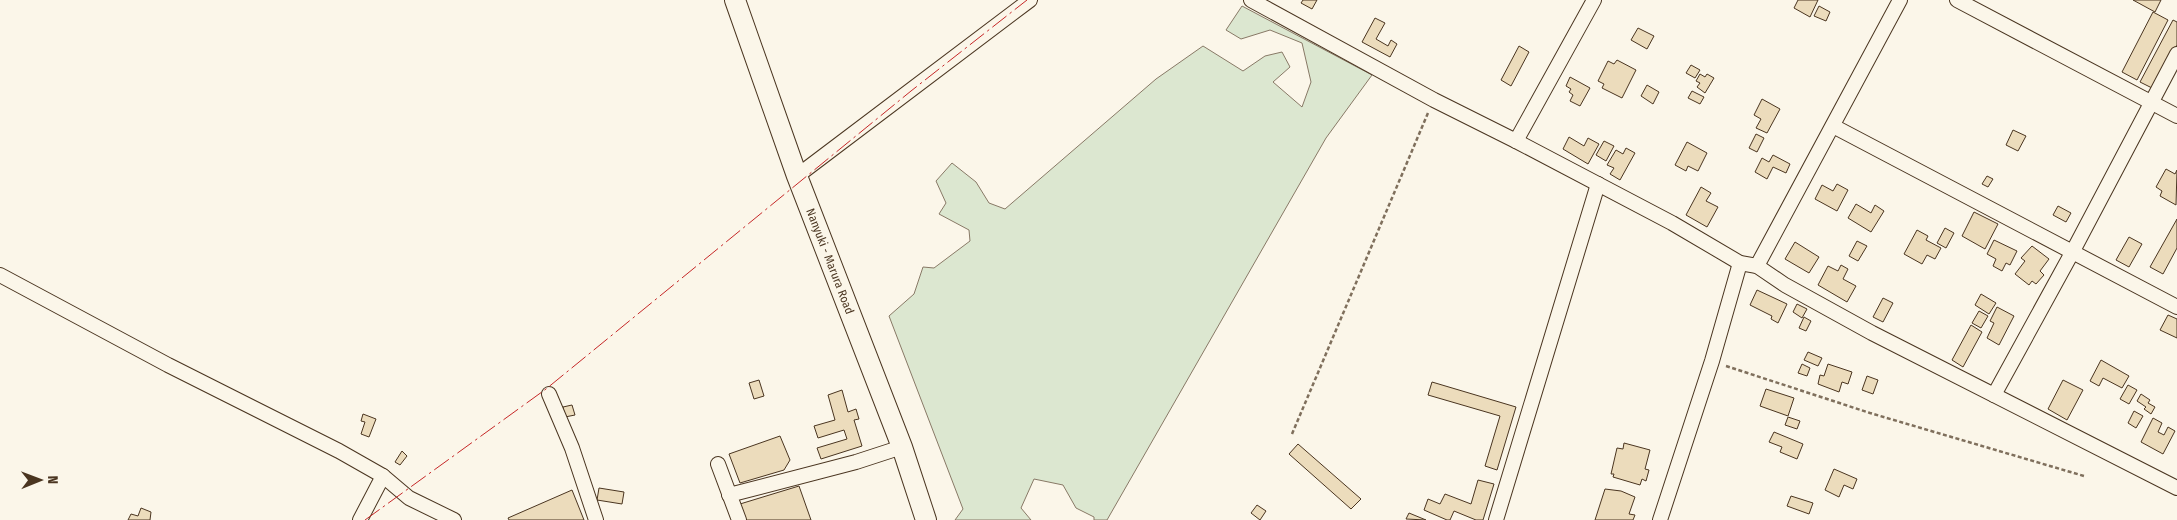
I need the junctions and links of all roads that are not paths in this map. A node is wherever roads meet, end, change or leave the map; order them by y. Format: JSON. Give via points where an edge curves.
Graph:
{"nodes":[{"id":1,"x":735,"y":0,"type":"edge"},
{"id":2,"x":1030,"y":0,"type":"edge"},
{"id":3,"x":1251,"y":0,"type":"edge"},
{"id":4,"x":1594,"y":0,"type":"edge"},
{"id":5,"x":1900,"y":0,"type":"edge"},
{"id":6,"x":1957,"y":0,"type":"edge"},
{"id":7,"x":2177,"y":54,"type":"edge"},
{"id":8,"x":2151,"y":102,"type":"junction"},
{"id":9,"x":2177,"y":116,"type":"edge"},
{"id":10,"x":1833,"y":126,"type":"junction"},
{"id":11,"x":1516,"y":141,"type":"junction"},
{"id":12,"x":797,"y":176,"type":"junction"},
{"id":13,"x":1598,"y":184,"type":"junction"},
{"id":14,"x":2073,"y":251,"type":"junction"},
{"id":15,"x":1740,"y":263,"type":"junction"},
{"id":16,"x":1757,"y":266,"type":"junction"},
{"id":17,"x":0,"y":275,"type":"edge"},
{"id":18,"x":2177,"y":307,"type":"edge"},
{"id":19,"x":549,"y":394,"type":"dead end"},
{"id":20,"x":1994,"y":394,"type":"junction"},
{"id":21,"x":902,"y":447,"type":"junction"},
{"id":22,"x":718,"y":464,"type":"dead end"},
{"id":23,"x":383,"y":476,"type":"junction"},
{"id":24,"x":2177,"y":488,"type":"edge"},
{"id":25,"x":729,"y":495,"type":"junction"},
{"id":26,"x":360,"y":520,"type":"edge"},
{"id":27,"x":454,"y":520,"type":"edge"},
{"id":28,"x":596,"y":520,"type":"edge"},
{"id":29,"x":739,"y":520,"type":"edge"},
{"id":30,"x":926,"y":520,"type":"edge"},
{"id":31,"x":1496,"y":520,"type":"edge"},
{"id":32,"x":1660,"y":520,"type":"edge"}],
"edges":[{"from":1,"to":12,"type":"street","name":"Nanyuki - Marura Road"},
{"from":2,"to":12,"type":"street"},
{"from":3,"to":11,"type":"street"},
{"from":4,"to":11,"type":"street"},
{"from":5,"to":10,"type":"street"},
{"from":6,"to":8,"type":"street"},
{"from":7,"to":8,"type":"street"},
{"from":8,"to":9,"type":"street"},
{"from":8,"to":14,"type":"street"},
{"from":10,"to":14,"type":"street"},
{"from":10,"to":16,"type":"street"},
{"from":11,"to":13,"type":"street"},
{"from":12,"to":21,"type":"street","name":"Nanyuki - Marura Road"},
{"from":13,"to":15,"type":"street"},
{"from":13,"to":31,"type":"street"},
{"from":14,"to":18,"type":"street"},
{"from":14,"to":20,"type":"street"},
{"from":15,"to":16,"type":"street"},
{"from":15,"to":32,"type":"street"},
{"from":16,"to":20,"type":"street","via":[[1820,304]]},
{"from":17,"to":23,"type":"street"},
{"from":19,"to":28,"type":"street","via":[[572,448]]},
{"from":20,"to":24,"type":"street"},
{"from":21,"to":25,"type":"street"},
{"from":21,"to":30,"type":"street","name":"Nanyuki - Marura Road"},
{"from":22,"to":25,"type":"street"},
{"from":23,"to":26,"type":"street"},
{"from":23,"to":27,"type":"street","via":[[409,498]]},
{"from":25,"to":29,"type":"street"}]}
